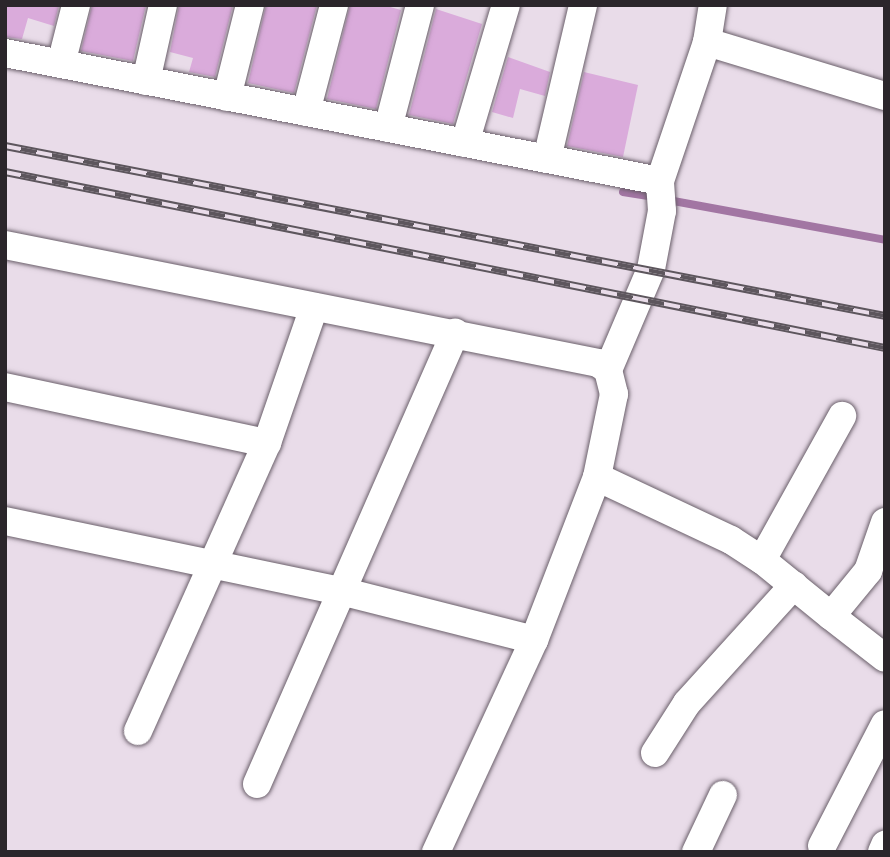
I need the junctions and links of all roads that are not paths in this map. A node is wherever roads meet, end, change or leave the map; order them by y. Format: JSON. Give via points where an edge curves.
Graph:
{"nodes":[{"id":1,"x":76,"y":5,"type":"edge"},
{"id":2,"x":163,"y":5,"type":"edge"},
{"id":3,"x":250,"y":5,"type":"edge"},
{"id":4,"x":334,"y":5,"type":"edge"},
{"id":5,"x":420,"y":5,"type":"edge"},
{"id":6,"x":506,"y":5,"type":"edge"},
{"id":7,"x":583,"y":5,"type":"edge"},
{"id":8,"x":713,"y":5,"type":"edge"},
{"id":9,"x":707,"y":42,"type":"junction"},
{"id":10,"x":5,"y":53,"type":"edge"},
{"id":11,"x":61,"y":64,"type":"junction"},
{"id":12,"x":146,"y":81,"type":"junction"},
{"id":13,"x":885,"y":96,"type":"edge"},
{"id":14,"x":227,"y":97,"type":"junction"},
{"id":15,"x":306,"y":112,"type":"junction"},
{"id":16,"x":388,"y":128,"type":"junction"},
{"id":17,"x":465,"y":142,"type":"junction"},
{"id":18,"x":547,"y":159,"type":"junction"},
{"id":19,"x":661,"y":194,"type":"junction"},
{"id":20,"x":5,"y":245,"type":"edge"},
{"id":21,"x":314,"y":307,"type":"junction"},
{"id":22,"x":455,"y":332,"type":"junction"},
{"id":23,"x":608,"y":370,"type":"junction"},
{"id":24,"x":5,"y":387,"type":"edge"},
{"id":25,"x":842,"y":416,"type":"dead end"},
{"id":26,"x":267,"y":443,"type":"junction"},
{"id":27,"x":597,"y":477,"type":"junction"},
{"id":28,"x":5,"y":522,"type":"edge"},
{"id":29,"x":885,"y":522,"type":"edge"},
{"id":30,"x":762,"y":560,"type":"junction"},
{"id":31,"x":211,"y":563,"type":"junction"},
{"id":32,"x":877,"y":571,"type":"edge"},
{"id":33,"x":794,"y":585,"type":"junction"},
{"id":34,"x":341,"y":591,"type":"junction"},
{"id":35,"x":831,"y":615,"type":"junction"},
{"id":36,"x":534,"y":640,"type":"junction"},
{"id":37,"x":885,"y":658,"type":"edge"},
{"id":38,"x":885,"y":724,"type":"edge"},
{"id":39,"x":138,"y":731,"type":"dead end"},
{"id":40,"x":655,"y":753,"type":"dead end"},
{"id":41,"x":257,"y":784,"type":"dead end"},
{"id":42,"x":723,"y":795,"type":"dead end"},
{"id":43,"x":885,"y":845,"type":"edge"},
{"id":44,"x":822,"y":846,"type":"dead end"},
{"id":45,"x":436,"y":852,"type":"edge"},
{"id":46,"x":696,"y":852,"type":"edge"},
{"id":47,"x":881,"y":852,"type":"edge"}],
"edges":[{"from":1,"to":11,"type":"street"},
{"from":2,"to":12,"type":"street"},
{"from":3,"to":14,"type":"street"},
{"from":4,"to":15,"type":"street"},
{"from":5,"to":16,"type":"street"},
{"from":6,"to":17,"type":"street"},
{"from":7,"to":18,"type":"street"},
{"from":8,"to":9,"type":"street"},
{"from":9,"to":13,"type":"street"},
{"from":9,"to":19,"type":"street"},
{"from":10,"to":11,"type":"street"},
{"from":11,"to":12,"type":"street"},
{"from":12,"to":14,"type":"street"},
{"from":14,"to":15,"type":"street"},
{"from":15,"to":16,"type":"street"},
{"from":16,"to":17,"type":"street"},
{"from":17,"to":18,"type":"street"},
{"from":18,"to":19,"type":"street"},
{"from":19,"to":23,"type":"street","via":[[651,269]]},
{"from":20,"to":21,"type":"street"},
{"from":21,"to":22,"type":"street"},
{"from":21,"to":26,"type":"street"},
{"from":22,"to":23,"type":"street","via":[[586,359]]},
{"from":22,"to":34,"type":"street"},
{"from":23,"to":27,"type":"street","via":[[614,394]]},
{"from":24,"to":26,"type":"street"},
{"from":25,"to":30,"type":"street"},
{"from":26,"to":31,"type":"street"},
{"from":27,"to":30,"type":"street","via":[[731,540]]},
{"from":27,"to":36,"type":"street"},
{"from":28,"to":31,"type":"street"},
{"from":29,"to":32,"type":"street"},
{"from":30,"to":33,"type":"street"},
{"from":31,"to":34,"type":"street"},
{"from":31,"to":39,"type":"street"},
{"from":32,"to":35,"type":"street"},
{"from":33,"to":35,"type":"street"},
{"from":33,"to":40,"type":"street","via":[[687,703]]},
{"from":34,"to":36,"type":"street"},
{"from":34,"to":41,"type":"street"},
{"from":35,"to":37,"type":"street"},
{"from":36,"to":45,"type":"street"},
{"from":38,"to":44,"type":"street"},
{"from":42,"to":46,"type":"street"},
{"from":43,"to":47,"type":"street"}]}
